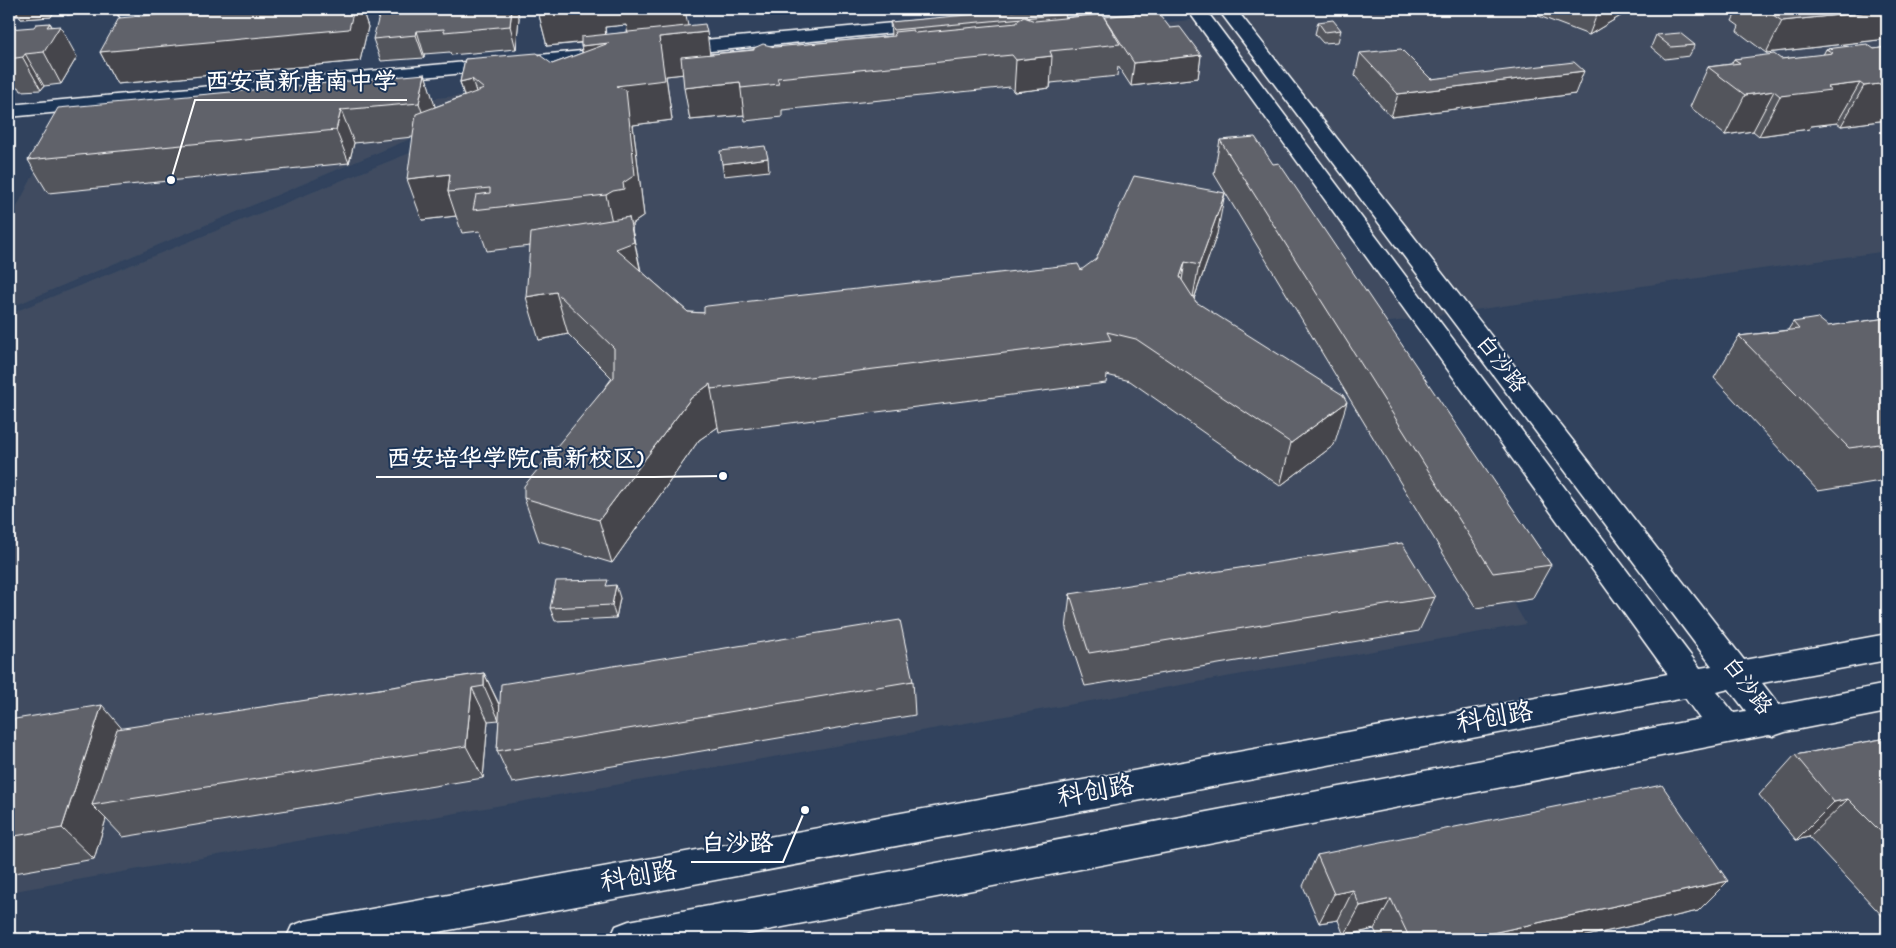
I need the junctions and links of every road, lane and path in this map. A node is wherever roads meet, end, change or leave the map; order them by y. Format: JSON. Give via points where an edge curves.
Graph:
{"nodes":[{"id":1,"x":130,"y":9,"type":"edge"},
{"id":2,"x":180,"y":9,"type":"edge"},
{"id":3,"x":1095,"y":9,"type":"edge"},
{"id":4,"x":1196,"y":9,"type":"edge"},
{"id":5,"x":1227,"y":9,"type":"edge"},
{"id":6,"x":1006,"y":17,"type":"edge"},
{"id":7,"x":947,"y":23,"type":"edge"},
{"id":8,"x":650,"y":51,"type":"edge"},
{"id":9,"x":621,"y":54,"type":"edge"},
{"id":10,"x":9,"y":111,"type":"edge"},
{"id":11,"x":1887,"y":647,"type":"edge"},
{"id":12,"x":1737,"y":675,"type":"junction"},
{"id":13,"x":1691,"y":683,"type":"junction"},
{"id":14,"x":1887,"y":698,"type":"edge"},
{"id":15,"x":1773,"y":722,"type":"junction"},
{"id":16,"x":1727,"y":730,"type":"junction"},
{"id":17,"x":305,"y":939,"type":"edge"},
{"id":18,"x":628,"y":939,"type":"edge"}],
"edges":[{"from":1,"to":2,"type":"street","via":[[127,14]]},
{"from":3,"to":6,"type":"street"},
{"from":4,"to":13,"type":"street","name":"白沙路"},
{"from":5,"to":12,"type":"street","name":"白沙路"},
{"from":7,"to":8,"type":"street"},
{"from":9,"to":10,"type":"street"},
{"from":11,"to":12,"type":"street","name":"科创路"},
{"from":12,"to":13,"type":"street","name":"科创路"},
{"from":12,"to":15,"type":"street","name":"白沙路"},
{"from":13,"to":16,"type":"street","name":"白沙路"},
{"from":13,"to":17,"type":"street","name":"科创路"},
{"from":14,"to":15,"type":"street"},
{"from":15,"to":16,"type":"street"},
{"from":16,"to":18,"type":"street"}]}
